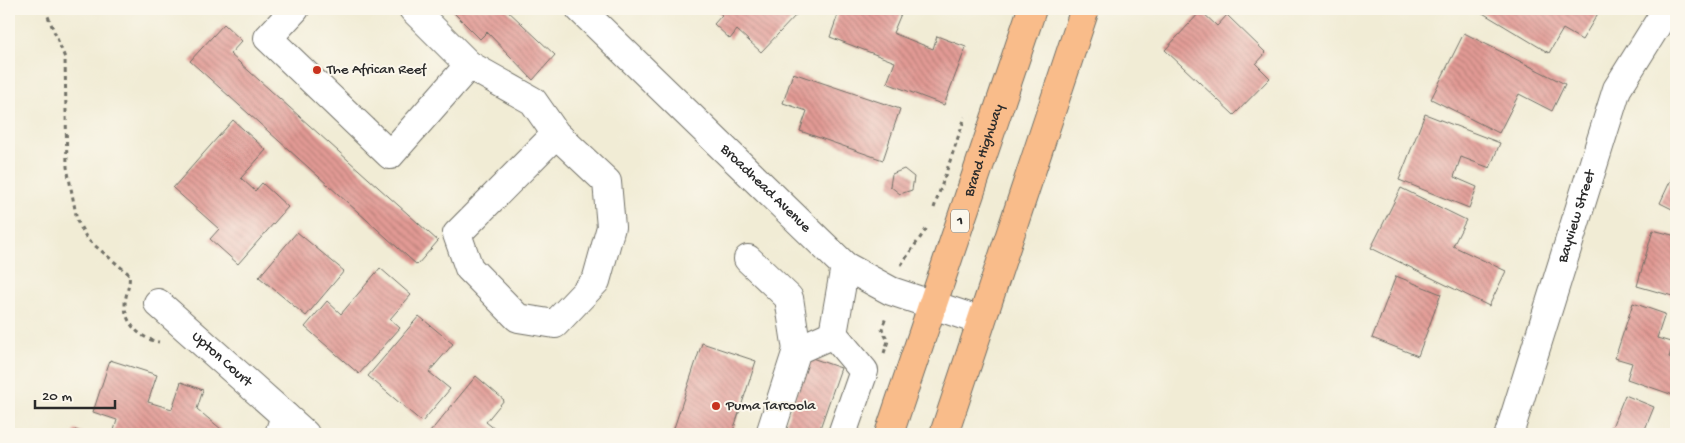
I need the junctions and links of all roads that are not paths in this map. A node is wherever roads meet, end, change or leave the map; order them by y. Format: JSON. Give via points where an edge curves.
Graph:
{"nodes":[{"id":1,"x":295,"y":9,"type":"edge"},
{"id":2,"x":413,"y":9,"type":"edge"},
{"id":3,"x":580,"y":9,"type":"edge"},
{"id":4,"x":1032,"y":9,"type":"edge"},
{"id":5,"x":1085,"y":9,"type":"edge"},
{"id":6,"x":1667,"y":9,"type":"edge"},
{"id":7,"x":469,"y":65,"type":"junction"},
{"id":8,"x":556,"y":134,"type":"junction"},
{"id":9,"x":748,"y":259,"type":"dead end"},
{"id":10,"x":845,"y":266,"type":"junction"},
{"id":11,"x":158,"y":303,"type":"dead end"},
{"id":12,"x":931,"y":304,"type":"junction"},
{"id":13,"x":981,"y":320,"type":"junction"},
{"id":14,"x":833,"y":334,"type":"junction"},
{"id":15,"x":797,"y":350,"type":"junction"},
{"id":16,"x":282,"y":425,"type":"edge"},
{"id":17,"x":305,"y":434,"type":"edge"},
{"id":18,"x":770,"y":434,"type":"edge"},
{"id":19,"x":842,"y":434,"type":"edge"},
{"id":20,"x":889,"y":434,"type":"edge"},
{"id":21,"x":944,"y":434,"type":"edge"},
{"id":22,"x":1509,"y":434,"type":"edge"}],
"edges":[{"from":1,"to":7,"type":"street","via":[[268,38],[390,155]]},
{"from":2,"to":7,"type":"street"},
{"from":3,"to":10,"type":"street","name":"Broadhead Avenue"},
{"from":4,"to":12,"type":"highway","name":"Brand Highway","number":"1"},
{"from":5,"to":13,"type":"highway"},
{"from":6,"to":22,"type":"street","name":"Bayview Street","via":[[1617,89]]},
{"from":7,"to":8,"type":"street","via":[[533,101]]},
{"from":8,"to":8,"type":"street","via":[[457,234],[469,268],[518,318],[554,324],[596,281],[611,226],[607,182]]},
{"from":9,"to":15,"type":"street","via":[[789,298]]},
{"from":10,"to":12,"type":"street","name":"Broadhead Avenue","via":[[891,291]]},
{"from":10,"to":14,"type":"street"},
{"from":11,"to":16,"type":"street","name":"Upton Court"},
{"from":12,"to":13,"type":"street","name":"Broadhead Avenue"},
{"from":12,"to":20,"type":"highway","name":"Brand Highway","number":"1"},
{"from":13,"to":21,"type":"highway"},
{"from":14,"to":15,"type":"street"},
{"from":14,"to":19,"type":"street","via":[[864,371]]},
{"from":15,"to":18,"type":"street"},
{"from":16,"to":17,"type":"street","name":"Upton Court"}]}
